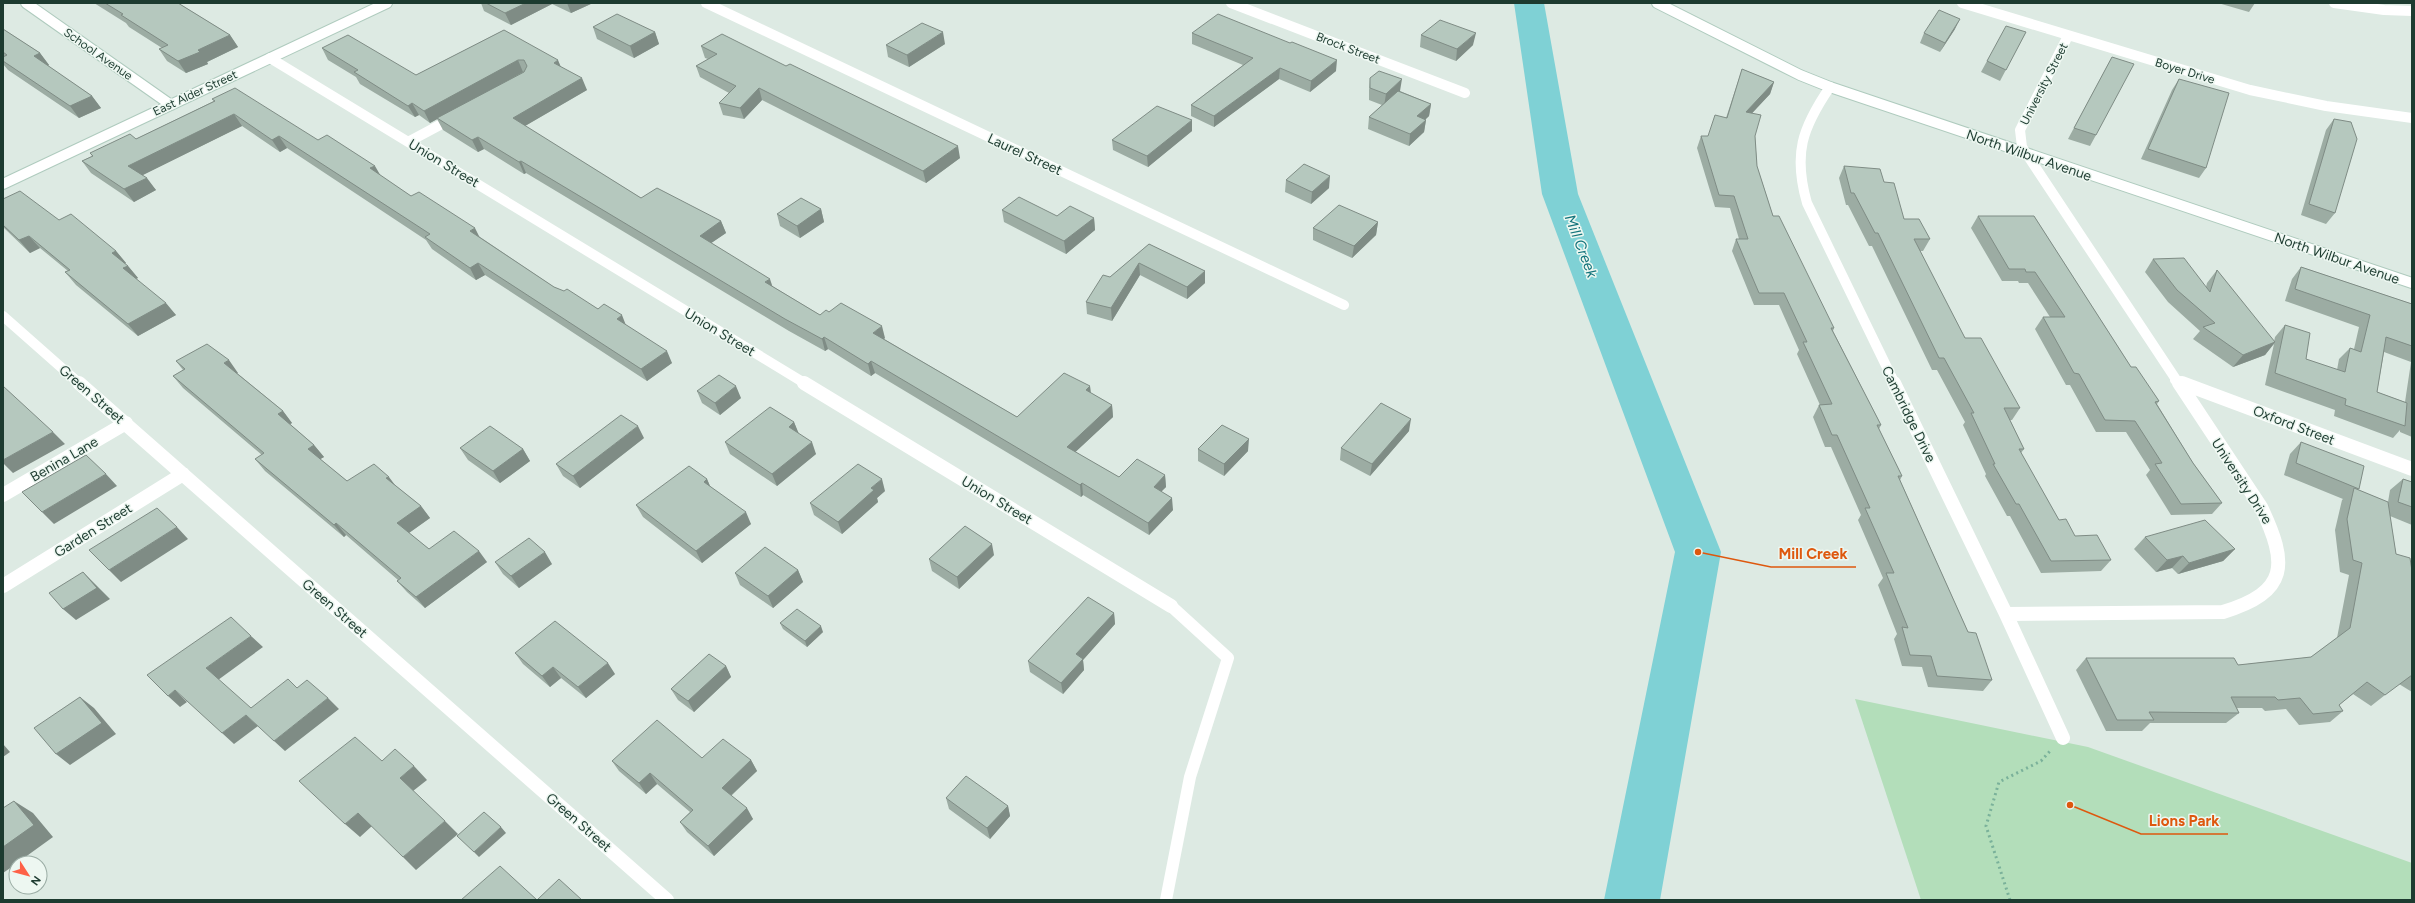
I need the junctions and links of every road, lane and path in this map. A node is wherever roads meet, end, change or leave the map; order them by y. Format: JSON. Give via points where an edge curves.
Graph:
{"nodes":[{"id":1,"x":26,"y":3,"type":"edge"},
{"id":2,"x":387,"y":3,"type":"edge"},
{"id":3,"x":706,"y":3,"type":"edge"},
{"id":4,"x":1231,"y":3,"type":"edge"},
{"id":5,"x":1657,"y":3,"type":"edge"},
{"id":6,"x":1962,"y":3,"type":"edge"},
{"id":7,"x":2334,"y":3,"type":"edge"},
{"id":8,"x":2412,"y":11,"type":"edge"},
{"id":9,"x":2068,"y":36,"type":"junction"},
{"id":10,"x":270,"y":58,"type":"junction"},
{"id":11,"x":1830,"y":87,"type":"junction"},
{"id":12,"x":1465,"y":94,"type":"dead end"},
{"id":13,"x":171,"y":105,"type":"junction"},
{"id":14,"x":464,"y":112,"type":"edge"},
{"id":15,"x":2412,"y":118,"type":"edge"},
{"id":16,"x":408,"y":142,"type":"junction"},
{"id":17,"x":2026,"y":154,"type":"junction"},
{"id":18,"x":3,"y":184,"type":"edge"},
{"id":19,"x":2412,"y":284,"type":"edge"},
{"id":20,"x":1344,"y":305,"type":"dead end"},
{"id":21,"x":3,"y":316,"type":"edge"},
{"id":22,"x":2175,"y":380,"type":"junction"},
{"id":23,"x":126,"y":423,"type":"junction"},
{"id":24,"x":2412,"y":469,"type":"edge"},
{"id":25,"x":183,"y":474,"type":"junction"},
{"id":26,"x":3,"y":496,"type":"edge"},
{"id":27,"x":3,"y":586,"type":"edge"},
{"id":28,"x":1171,"y":606,"type":"joint"},
{"id":29,"x":2006,"y":614,"type":"junction"},
{"id":30,"x":2063,"y":738,"type":"joint"},
{"id":31,"x":668,"y":900,"type":"edge"},
{"id":32,"x":1166,"y":900,"type":"edge"},
{"id":33,"x":2010,"y":900,"type":"edge"}],
"edges":[{"from":1,"to":13,"type":"street","name":"School Avenue"},
{"from":2,"to":10,"type":"street","name":"East Alder Street"},
{"from":3,"to":20,"type":"street","name":"Laurel Street"},
{"from":4,"to":12,"type":"street","name":"Brock Street"},
{"from":5,"to":11,"type":"street","name":"North Wilbur Avenue"},
{"from":6,"to":9,"type":"street","name":"Boyer Drive"},
{"from":7,"to":8,"type":"street"},
{"from":9,"to":15,"type":"street","name":"Boyer Drive","via":[[2250,90],[2326,106]]},
{"from":9,"to":17,"type":"street","name":"University Street","via":[[2020,130]]},
{"from":10,"to":13,"type":"street","name":"East Alder Street"},
{"from":10,"to":16,"type":"street","name":"Union Street"},
{"from":11,"to":17,"type":"street","name":"North Wilbur Avenue"},
{"from":11,"to":29,"type":"street","name":"Cambridge Drive","via":[[1806,123],[1801,141],[1801,184],[1807,203]]},
{"from":13,"to":18,"type":"street","name":"East Alder Street"},
{"from":14,"to":16,"type":"street"},
{"from":16,"to":28,"type":"street","name":"Union Street"},
{"from":17,"to":19,"type":"street","name":"North Wilbur Avenue"},
{"from":17,"to":22,"type":"street","name":"University Drive"},
{"from":21,"to":23,"type":"street","name":"Green Street"},
{"from":22,"to":24,"type":"street","name":"Oxford Street"},
{"from":22,"to":29,"type":"street","name":"University Drive","via":[[2261,507],[2275,532],[2281,558],[2277,577],[2263,595],[2247,607],[2223,612]]},
{"from":23,"to":25,"type":"street","name":"Green Street"},
{"from":23,"to":26,"type":"street","name":"Benina Lane"},
{"from":25,"to":27,"type":"street","name":"Garden Street"},
{"from":25,"to":31,"type":"street","name":"Green Street"},
{"from":28,"to":32,"type":"lane","via":[[1228,658],[1190,777]]},
{"from":29,"to":30,"type":"street","name":"Cambridge Drive"},
{"from":30,"to":33,"type":"path","via":[[2041,761],[1999,782],[1986,826]]}]}
